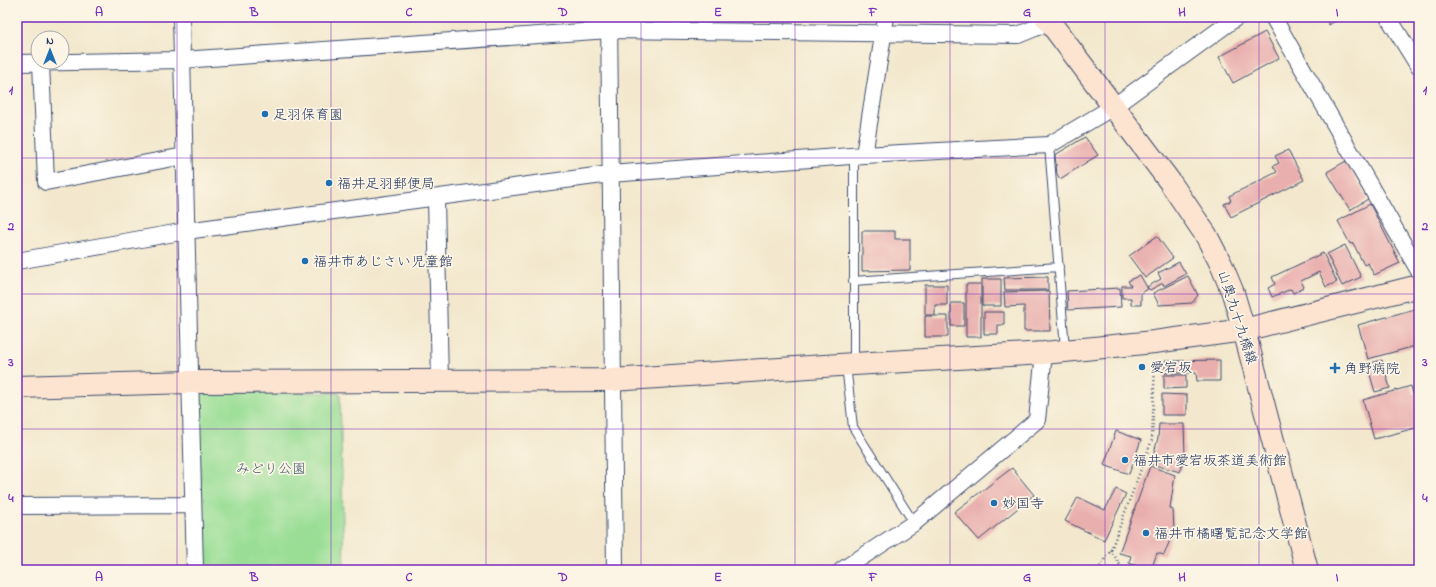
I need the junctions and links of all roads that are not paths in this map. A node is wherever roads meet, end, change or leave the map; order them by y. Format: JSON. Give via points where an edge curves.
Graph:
{"nodes":[{"id":1,"x":181,"y":17,"type":"edge"},
{"id":2,"x":886,"y":17,"type":"edge"},
{"id":3,"x":1237,"y":17,"type":"edge"},
{"id":4,"x":1273,"y":17,"type":"edge"},
{"id":5,"x":1388,"y":17,"type":"edge"},
{"id":6,"x":1048,"y":20,"type":"edge"},
{"id":7,"x":609,"y":24,"type":"edge"},
{"id":8,"x":883,"y":33,"type":"junction"},
{"id":9,"x":182,"y":60,"type":"junction"},
{"id":10,"x":70,"y":62,"type":"edge"},
{"id":11,"x":17,"y":63,"type":"edge"},
{"id":12,"x":30,"y":63,"type":"edge"},
{"id":13,"x":1419,"y":67,"type":"edge"},
{"id":14,"x":41,"y":70,"type":"edge"},
{"id":15,"x":1112,"y":107,"type":"junction"},
{"id":16,"x":1049,"y":145,"type":"junction"},
{"id":17,"x":184,"y":156,"type":"junction"},
{"id":18,"x":859,"y":156,"type":"junction"},
{"id":19,"x":610,"y":174,"type":"junction"},
{"id":20,"x":436,"y":198,"type":"junction"},
{"id":21,"x":186,"y":231,"type":"junction"},
{"id":22,"x":17,"y":261,"type":"edge"},
{"id":23,"x":1059,"y":267,"type":"junction"},
{"id":24,"x":1419,"y":271,"type":"edge"},
{"id":25,"x":853,"y":281,"type":"junction"},
{"id":26,"x":1419,"y":286,"type":"edge"},
{"id":27,"x":1244,"y":330,"type":"junction"},
{"id":28,"x":1066,"y":351,"type":"junction"},
{"id":29,"x":1044,"y":353,"type":"junction"},
{"id":30,"x":850,"y":364,"type":"junction"},
{"id":31,"x":612,"y":380,"type":"junction"},
{"id":32,"x":440,"y":381,"type":"junction"},
{"id":33,"x":190,"y":382,"type":"junction"},
{"id":34,"x":17,"y":387,"type":"edge"},
{"id":35,"x":193,"y":505,"type":"junction"},
{"id":36,"x":17,"y":506,"type":"edge"},
{"id":37,"x":914,"y":523,"type":"junction"},
{"id":38,"x":195,"y":570,"type":"edge"},
{"id":39,"x":615,"y":570,"type":"edge"},
{"id":40,"x":842,"y":570,"type":"edge"},
{"id":41,"x":1307,"y":570,"type":"edge"}],
"edges":[{"from":1,"to":9,"type":"street"},
{"from":2,"to":8,"type":"street"},
{"from":3,"to":15,"type":"street"},
{"from":4,"to":24,"type":"street"},
{"from":5,"to":13,"type":"street"},
{"from":6,"to":8,"type":"street","via":[[1018,35]]},
{"from":6,"to":15,"type":"street","name":"山奥九十九橋線"},
{"from":7,"to":8,"type":"street"},
{"from":7,"to":9,"type":"street"},
{"from":7,"to":19,"type":"street"},
{"from":8,"to":18,"type":"street"},
{"from":9,"to":10,"type":"street"},
{"from":9,"to":17,"type":"street"},
{"from":11,"to":12,"type":"street"},
{"from":14,"to":17,"type":"street","via":[[46,182]]},
{"from":15,"to":16,"type":"street"},
{"from":15,"to":27,"type":"street","name":"山奥九十九橋線","via":[[1170,182],[1206,235],[1222,264]]},
{"from":16,"to":18,"type":"street"},
{"from":16,"to":23,"type":"lane"},
{"from":17,"to":21,"type":"street"},
{"from":18,"to":19,"type":"street"},
{"from":18,"to":25,"type":"lane"},
{"from":19,"to":20,"type":"street"},
{"from":19,"to":31,"type":"street"},
{"from":20,"to":21,"type":"street"},
{"from":20,"to":32,"type":"street"},
{"from":21,"to":22,"type":"street"},
{"from":21,"to":33,"type":"street"},
{"from":23,"to":25,"type":"lane"},
{"from":23,"to":28,"type":"lane"},
{"from":25,"to":30,"type":"lane"},
{"from":26,"to":27,"type":"street"},
{"from":27,"to":28,"type":"street"},
{"from":27,"to":41,"type":"street","name":"山奥九十九橋線"},
{"from":28,"to":29,"type":"street"},
{"from":29,"to":30,"type":"street"},
{"from":29,"to":37,"type":"street","via":[[1037,420]]},
{"from":30,"to":31,"type":"street"},
{"from":30,"to":37,"type":"lane","via":[[853,428]]},
{"from":31,"to":32,"type":"street"},
{"from":31,"to":39,"type":"street"},
{"from":32,"to":33,"type":"street"},
{"from":33,"to":34,"type":"street"},
{"from":33,"to":35,"type":"street"},
{"from":35,"to":36,"type":"street"},
{"from":35,"to":38,"type":"street"},
{"from":37,"to":40,"type":"street"}]}
